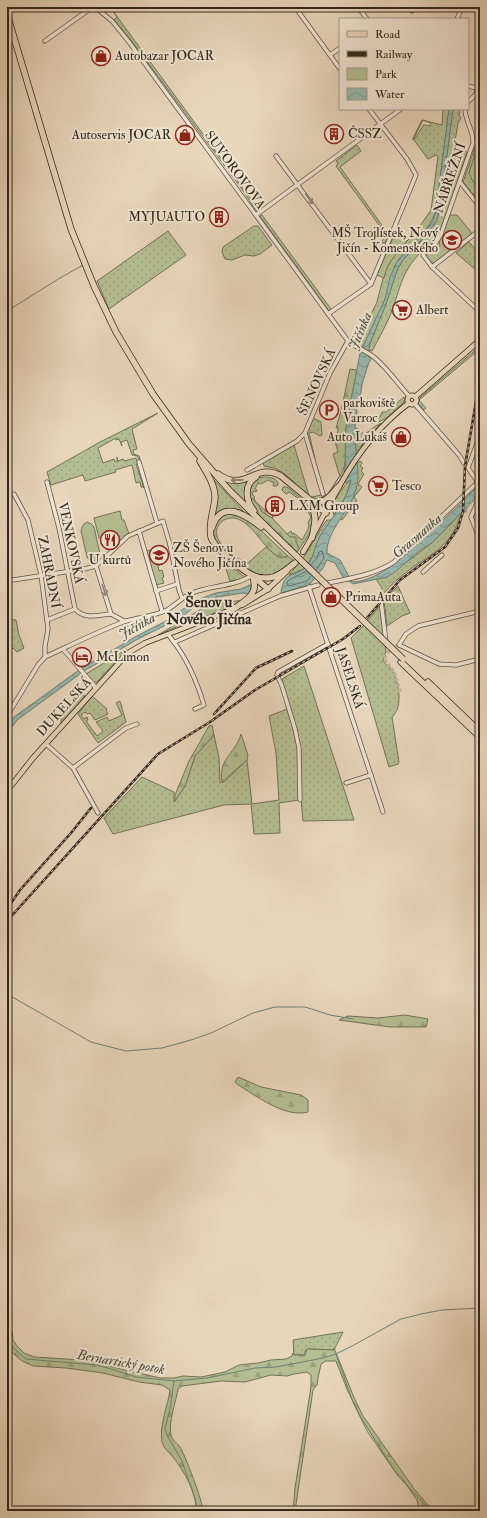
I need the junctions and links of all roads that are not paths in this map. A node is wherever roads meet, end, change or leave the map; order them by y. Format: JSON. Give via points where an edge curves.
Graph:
{"nodes":[{"id":1,"x":90,"y":7,"type":"edge"},
{"id":2,"x":95,"y":7,"type":"edge"},
{"id":3,"x":295,"y":7,"type":"edge"},
{"id":4,"x":358,"y":7,"type":"edge"},
{"id":5,"x":408,"y":7,"type":"edge"},
{"id":6,"x":462,"y":7,"type":"edge"},
{"id":7,"x":412,"y":11,"type":"dead end"},
{"id":8,"x":7,"y":14,"type":"edge"},
{"id":9,"x":366,"y":18,"type":"edge"},
{"id":10,"x":458,"y":18,"type":"edge"},
{"id":11,"x":7,"y":25,"type":"edge"},
{"id":12,"x":45,"y":41,"type":"dead end"},
{"id":13,"x":339,"y":49,"type":"edge"},
{"id":14,"x":330,"y":55,"type":"junction"},
{"id":15,"x":339,"y":67,"type":"edge"},
{"id":16,"x":469,"y":86,"type":"edge"},
{"id":17,"x":479,"y":89,"type":"edge"},
{"id":18,"x":480,"y":94,"type":"edge"},
{"id":19,"x":473,"y":97,"type":"junction"},
{"id":20,"x":469,"y":101,"type":"edge"},
{"id":21,"x":370,"y":110,"type":"edge"},
{"id":22,"x":400,"y":110,"type":"edge"},
{"id":23,"x":465,"y":110,"type":"edge"},
{"id":24,"x":380,"y":124,"type":"junction"},
{"id":25,"x":276,"y":156,"type":"dead end"},
{"id":26,"x":460,"y":182,"type":"junction"},
{"id":27,"x":298,"y":184,"type":"junction"},
{"id":28,"x":480,"y":207,"type":"edge"},
{"id":29,"x":256,"y":214,"type":"junction"},
{"id":30,"x":480,"y":230,"type":"edge"},
{"id":31,"x":432,"y":267,"type":"junction"},
{"id":32,"x":371,"y":284,"type":"junction"},
{"id":33,"x":480,"y":312,"type":"edge"},
{"id":34,"x":328,"y":314,"type":"junction"},
{"id":35,"x":480,"y":340,"type":"edge"},
{"id":36,"x":348,"y":341,"type":"junction"},
{"id":37,"x":480,"y":344,"type":"edge"},
{"id":38,"x":455,"y":363,"type":"junction"},
{"id":39,"x":409,"y":396,"type":"junction"},
{"id":40,"x":415,"y":397,"type":"junction"},
{"id":41,"x":412,"y":403,"type":"junction"},
{"id":42,"x":304,"y":433,"type":"junction"},
{"id":43,"x":480,"y":435,"type":"edge"},
{"id":44,"x":201,"y":460,"type":"junction"},
{"id":45,"x":139,"y":462,"type":"dead end"},
{"id":46,"x":464,"y":463,"type":"dead end"},
{"id":47,"x":247,"y":470,"type":"dead end"},
{"id":48,"x":478,"y":481,"type":"edge"},
{"id":49,"x":47,"y":482,"type":"dead end"},
{"id":50,"x":339,"y":486,"type":"junction"},
{"id":51,"x":14,"y":494,"type":"dead end"},
{"id":52,"x":323,"y":494,"type":"dead end"},
{"id":53,"x":480,"y":496,"type":"edge"},
{"id":54,"x":308,"y":501,"type":"junction"},
{"id":55,"x":326,"y":513,"type":"junction"},
{"id":56,"x":158,"y":523,"type":"junction"},
{"id":57,"x":263,"y":526,"type":"junction"},
{"id":58,"x":139,"y":531,"type":"junction"},
{"id":59,"x":210,"y":532,"type":"junction"},
{"id":60,"x":312,"y":538,"type":"junction"},
{"id":61,"x":480,"y":540,"type":"edge"},
{"id":62,"x":302,"y":552,"type":"dead end"},
{"id":63,"x":442,"y":556,"type":"dead end"},
{"id":64,"x":295,"y":563,"type":"joint"},
{"id":65,"x":96,"y":566,"type":"junction"},
{"id":66,"x":67,"y":571,"type":"junction"},
{"id":67,"x":423,"y":572,"type":"dead end"},
{"id":68,"x":41,"y":575,"type":"junction"},
{"id":69,"x":254,"y":577,"type":"junction"},
{"id":70,"x":13,"y":580,"type":"dead end"},
{"id":71,"x":328,"y":583,"type":"dead end"},
{"id":72,"x":178,"y":584,"type":"junction"},
{"id":73,"x":318,"y":585,"type":"dead end"},
{"id":74,"x":309,"y":587,"type":"junction"},
{"id":75,"x":268,"y":589,"type":"junction"},
{"id":76,"x":156,"y":591,"type":"junction"},
{"id":77,"x":182,"y":598,"type":"junction"},
{"id":78,"x":381,"y":601,"type":"dead end"},
{"id":79,"x":75,"y":609,"type":"junction"},
{"id":80,"x":234,"y":609,"type":"junction"},
{"id":81,"x":162,"y":611,"type":"junction"},
{"id":82,"x":480,"y":611,"type":"edge"},
{"id":83,"x":111,"y":614,"type":"junction"},
{"id":84,"x":47,"y":620,"type":"junction"},
{"id":85,"x":124,"y":621,"type":"junction"},
{"id":86,"x":170,"y":634,"type":"junction"},
{"id":87,"x":175,"y":642,"type":"junction"},
{"id":88,"x":386,"y":642,"type":"dead end"},
{"id":89,"x":328,"y":644,"type":"junction"},
{"id":90,"x":63,"y":649,"type":"junction"},
{"id":91,"x":45,"y":657,"type":"junction"},
{"id":92,"x":480,"y":659,"type":"edge"},
{"id":93,"x":402,"y":660,"type":"junction"},
{"id":94,"x":96,"y":688,"type":"junction"},
{"id":95,"x":195,"y":709,"type":"dead end"},
{"id":96,"x":7,"y":716,"type":"edge"},
{"id":97,"x":137,"y":724,"type":"dead end"},
{"id":98,"x":480,"y":732,"type":"edge"},
{"id":99,"x":480,"y":737,"type":"edge"},
{"id":100,"x":46,"y":744,"type":"junction"},
{"id":101,"x":74,"y":768,"type":"junction"},
{"id":102,"x":371,"y":775,"type":"junction"},
{"id":103,"x":346,"y":783,"type":"dead end"},
{"id":104,"x":7,"y":791,"type":"edge"},
{"id":105,"x":300,"y":800,"type":"dead end"},
{"id":106,"x":383,"y":812,"type":"dead end"},
{"id":107,"x":98,"y":813,"type":"dead end"}],
"edges":[{"from":1,"to":12,"type":"street"},
{"from":2,"to":29,"type":"street","name":"SUVOROVOVA","via":[[123,33]]},
{"from":3,"to":14,"type":"street"},
{"from":4,"to":9,"type":"street"},
{"from":5,"to":7,"type":"street"},
{"from":6,"to":10,"type":"street"},
{"from":8,"to":44,"type":"highway","via":[[64,210],[94,286],[116,332],[142,377]]},
{"from":11,"to":44,"type":"highway","via":[[62,211],[91,287],[114,334],[140,378],[175,430]]},
{"from":13,"to":14,"type":"street"},
{"from":14,"to":15,"type":"street"},
{"from":16,"to":17,"type":"street"},
{"from":17,"to":19,"type":"street"},
{"from":18,"to":19,"type":"street"},
{"from":19,"to":20,"type":"street"},
{"from":21,"to":24,"type":"street"},
{"from":22,"to":24,"type":"street"},
{"from":23,"to":26,"type":"street","name":"NÁBŘEŽNÍ","via":[[473,143]]},
{"from":24,"to":27,"type":"street"},
{"from":24,"to":32,"type":"street","via":[[416,173],[416,177]]},
{"from":25,"to":27,"type":"street"},
{"from":26,"to":28,"type":"street"},
{"from":26,"to":31,"type":"street","name":"NÁBŘEŽNÍ","via":[[441,234],[435,244],[423,254]]},
{"from":27,"to":29,"type":"street"},
{"from":27,"to":32,"type":"street","one_way":true},
{"from":29,"to":34,"type":"street","name":"SUVOROVOVA"},
{"from":30,"to":31,"type":"street"},
{"from":31,"to":33,"type":"street"},
{"from":32,"to":34,"type":"street"},
{"from":34,"to":36,"type":"street","name":"SUVOROVOVA"},
{"from":35,"to":38,"type":"main road"},
{"from":36,"to":39,"type":"street","name":"SUVOROVOVA","via":[[371,354]]},
{"from":36,"to":42,"type":"street","name":"ŠENOVSKÁ","via":[[330,373]]},
{"from":37,"to":38,"type":"main road"},
{"from":38,"to":40,"type":"main road"},
{"from":39,"to":40,"type":"main road"},
{"from":39,"to":41,"type":"main road","via":[[408,400]]},
{"from":40,"to":41,"type":"main road","via":[[416,400]]},
{"from":41,"to":46,"type":"street"},
{"from":41,"to":50,"type":"main road","via":[[372,438]]},
{"from":42,"to":47,"type":"street","name":"ŠENOVSKÁ","via":[[297,441]]},
{"from":42,"to":52,"type":"street","name":"ŠENOVSKÁ"},
{"from":43,"to":48,"type":"street","via":[[468,468]]},
{"from":54,"to":44,"type":"highway","one_way":true,"via":[[274,472],[262,472],[242,480],[231,481]]},
{"from":44,"to":57,"type":"highway","via":[[227,492]]},
{"from":44,"to":59,"type":"highway","via":[[214,491]]},
{"from":45,"to":56,"type":"street"},
{"from":48,"to":71,"type":"street","via":[[399,558],[373,573]]},
{"from":49,"to":66,"type":"street","name":"VENKOVSKÁ","via":[[60,528]]},
{"from":50,"to":54,"type":"highway","via":[[325,501]]},
{"from":50,"to":55,"type":"main road"},
{"from":51,"to":68,"type":"street","name":"ZAHRADNÍ","via":[[28,520]]},
{"from":53,"to":61,"type":"street","via":[[471,518]]},
{"from":54,"to":55,"type":"highway"},
{"from":54,"to":57,"type":"highway","via":[[277,477],[265,475],[254,478],[248,487],[247,498]]},
{"from":54,"to":60,"type":"highway","via":[[316,515]]},
{"from":55,"to":60,"type":"main road"},
{"from":56,"to":58,"type":"street"},
{"from":56,"to":72,"type":"street","via":[[163,521]]},
{"from":57,"to":59,"type":"highway","via":[[244,514],[228,511],[215,520]]},
{"from":57,"to":93,"type":"highway"},
{"from":58,"to":65,"type":"street","via":[[128,536]]},
{"from":58,"to":76,"type":"street"},
{"from":59,"to":69,"type":"highway","via":[[216,547]]},
{"from":60,"to":62,"type":"main road"},
{"from":63,"to":67,"type":"street"},
{"from":64,"to":69,"type":"highway","via":[[278,576]]},
{"from":64,"to":75,"type":"main road","name":"DUKELSKÁ"},
{"from":65,"to":66,"type":"street"},
{"from":65,"to":83,"type":"street","one_way":true},
{"from":66,"to":68,"type":"street"},
{"from":66,"to":79,"type":"street","name":"VENKOVSKÁ"},
{"from":68,"to":70,"type":"street"},
{"from":68,"to":84,"type":"street","name":"ZAHRADNÍ"},
{"from":69,"to":75,"type":"highway"},
{"from":69,"to":77,"type":"street","via":[[213,586]]},
{"from":69,"to":80,"type":"highway","via":[[252,595]]},
{"from":72,"to":76,"type":"street"},
{"from":72,"to":77,"type":"street"},
{"from":73,"to":74,"type":"street"},
{"from":74,"to":87,"type":"street","via":[[272,599]]},
{"from":74,"to":89,"type":"street","name":"JASELSKÁ"},
{"from":75,"to":80,"type":"main road","name":"DUKELSKÁ"},
{"from":76,"to":81,"type":"street"},
{"from":77,"to":81,"type":"street"},
{"from":78,"to":88,"type":"street"},
{"from":79,"to":83,"type":"street","via":[[80,615]]},
{"from":79,"to":84,"type":"street"},
{"from":80,"to":86,"type":"main road","name":"DUKELSKÁ"},
{"from":81,"to":85,"type":"street"},
{"from":82,"to":92,"type":"street","via":[[418,626],[406,634],[399,645],[438,664],[456,665]]},
{"from":83,"to":85,"type":"street"},
{"from":84,"to":91,"type":"street","name":"ZAHRADNÍ"},
{"from":85,"to":90,"type":"street"},
{"from":86,"to":87,"type":"street"},
{"from":86,"to":94,"type":"main road","name":"DUKELSKÁ","via":[[140,645],[128,653]]},
{"from":87,"to":95,"type":"street","via":[[199,688],[204,705]]},
{"from":89,"to":102,"type":"street","name":"JASELSKÁ"},
{"from":89,"to":105,"type":"street","via":[[278,672],[277,675],[298,742]]},
{"from":90,"to":91,"type":"street"},
{"from":90,"to":94,"type":"street"},
{"from":91,"to":96,"type":"street"},
{"from":93,"to":98,"type":"highway"},
{"from":93,"to":99,"type":"highway"},
{"from":94,"to":100,"type":"main road","name":"DUKELSKÁ"},
{"from":97,"to":101,"type":"street","via":[[126,728]]},
{"from":100,"to":101,"type":"street"},
{"from":100,"to":104,"type":"main road","name":"DUKELSKÁ"},
{"from":101,"to":107,"type":"street"},
{"from":102,"to":103,"type":"street"},
{"from":102,"to":106,"type":"street","name":"JASELSKÁ"}]}
